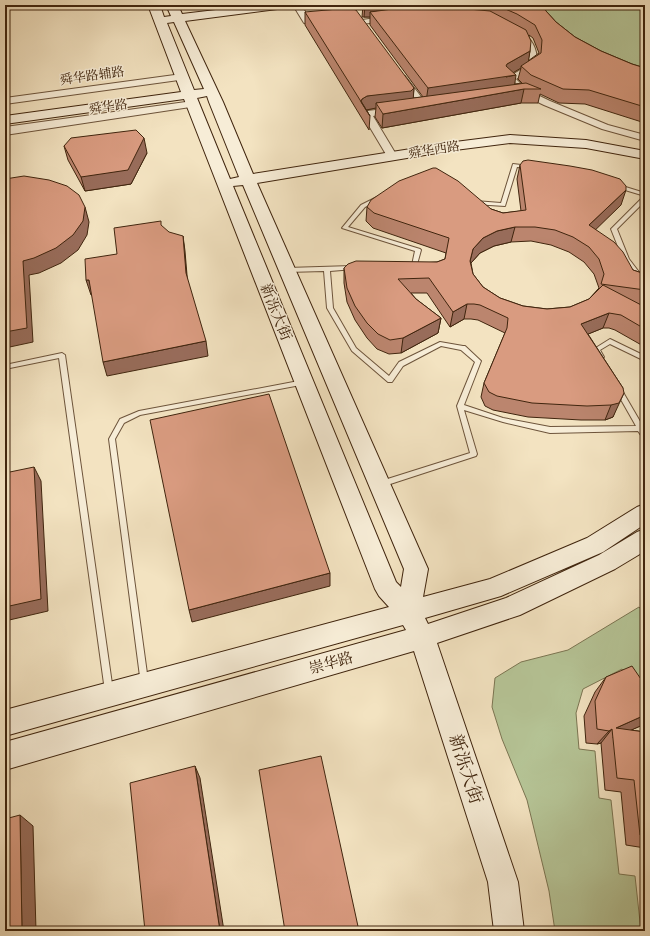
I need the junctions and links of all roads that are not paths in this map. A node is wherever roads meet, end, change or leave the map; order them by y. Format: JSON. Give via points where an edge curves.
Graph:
{"nodes":[{"id":1,"x":240,"y":5,"type":"edge"},
{"id":2,"x":285,"y":5,"type":"edge"},
{"id":3,"x":297,"y":5,"type":"edge"},
{"id":4,"x":175,"y":12,"type":"edge"},
{"id":5,"x":158,"y":14,"type":"edge"},
{"id":6,"x":401,"y":17,"type":"edge"},
{"id":7,"x":336,"y":18,"type":"edge"},
{"id":8,"x":361,"y":23,"type":"edge"},
{"id":9,"x":511,"y":30,"type":"edge"},
{"id":10,"x":398,"y":71,"type":"edge"},
{"id":11,"x":209,"y":88,"type":"junction"},
{"id":12,"x":187,"y":91,"type":"junction"},
{"id":13,"x":524,"y":92,"type":"junction"},
{"id":14,"x":509,"y":95,"type":"edge"},
{"id":15,"x":5,"y":101,"type":"edge"},
{"id":16,"x":428,"y":106,"type":"edge"},
{"id":17,"x":413,"y":108,"type":"junction"},
{"id":18,"x":5,"y":112,"type":"edge"},
{"id":19,"x":5,"y":120,"type":"edge"},
{"id":20,"x":5,"y":131,"type":"edge"},
{"id":21,"x":645,"y":138,"type":"edge"},
{"id":22,"x":645,"y":155,"type":"edge"},
{"id":23,"x":392,"y":156,"type":"junction"},
{"id":24,"x":645,"y":162,"type":"edge"},
{"id":25,"x":538,"y":168,"type":"edge"},
{"id":26,"x":249,"y":183,"type":"junction"},
{"id":27,"x":613,"y":184,"type":"edge"},
{"id":28,"x":226,"y":187,"type":"junction"},
{"id":29,"x":383,"y":196,"type":"edge"},
{"id":30,"x":645,"y":196,"type":"edge"},
{"id":31,"x":468,"y":199,"type":"edge"},
{"id":32,"x":358,"y":268,"type":"edge"},
{"id":33,"x":406,"y":268,"type":"edge"},
{"id":34,"x":327,"y":269,"type":"junction"},
{"id":35,"x":287,"y":270,"type":"junction"},
{"id":36,"x":645,"y":278,"type":"edge"},
{"id":37,"x":645,"y":359,"type":"edge"},
{"id":38,"x":604,"y":362,"type":"edge"},
{"id":39,"x":5,"y":367,"type":"edge"},
{"id":40,"x":304,"y":382,"type":"junction"},
{"id":41,"x":614,"y":382,"type":"edge"},
{"id":42,"x":460,"y":406,"type":"junction"},
{"id":43,"x":639,"y":428,"type":"junction"},
{"id":44,"x":645,"y":436,"type":"edge"},
{"id":45,"x":380,"y":484,"type":"junction"},
{"id":46,"x":645,"y":512,"type":"edge"},
{"id":47,"x":645,"y":539,"type":"edge"},
{"id":48,"x":409,"y":611,"type":"junction"},
{"id":49,"x":422,"y":637,"type":"junction"},
{"id":50,"x":145,"y":685,"type":"junction"},
{"id":51,"x":110,"y":694,"type":"junction"},
{"id":52,"x":5,"y":723,"type":"edge"},
{"id":53,"x":5,"y":756,"type":"edge"},
{"id":54,"x":509,"y":931,"type":"edge"}],
"edges":[{"from":1,"to":4,"type":"main road"},
{"from":2,"to":4,"type":"main road"},
{"from":3,"to":7,"type":"street","via":[[308,21]]},
{"from":4,"to":5,"type":"main road"},
{"from":4,"to":11,"type":"main road","name":"新泺大街"},
{"from":5,"to":12,"type":"main road","name":"新泺大街"},
{"from":6,"to":8,"type":"street"},
{"from":9,"to":13,"type":"street","via":[[529,41],[534,54],[534,66],[510,80]]},
{"from":10,"to":17,"type":"street","via":[[420,102]]},
{"from":11,"to":12,"type":"main road","name":"舜华路"},
{"from":11,"to":26,"type":"main road","name":"新泺大街"},
{"from":12,"to":15,"type":"street","name":"舜华路辅路"},
{"from":12,"to":18,"type":"main road","name":"舜华路"},
{"from":12,"to":19,"type":"main road","name":"舜华路"},
{"from":12,"to":20,"type":"street"},
{"from":12,"to":28,"type":"main road","name":"新泺大街"},
{"from":13,"to":14,"type":"street"},
{"from":13,"to":21,"type":"street","via":[[605,127]]},
{"from":16,"to":17,"type":"street"},
{"from":17,"to":23,"type":"street","via":[[367,114]]},
{"from":22,"to":23,"type":"main road","name":"舜华西路","via":[[586,144],[510,140]]},
{"from":23,"to":26,"type":"main road","name":"舜华西路"},
{"from":24,"to":26,"type":"main road","name":"舜华西路","via":[[600,152],[521,146],[467,151]]},
{"from":25,"to":31,"type":"lane","via":[[515,166],[504,204],[474,203]]},
{"from":26,"to":28,"type":"main road","name":"舜华西路"},
{"from":26,"to":35,"type":"main road","name":"新泺大街"},
{"from":27,"to":30,"type":"lane"},
{"from":28,"to":40,"type":"main road","name":"新泺大街"},
{"from":29,"to":33,"type":"lane","via":[[363,206],[345,228],[418,250],[414,267]]},
{"from":30,"to":36,"type":"lane","via":[[614,229],[626,259],[640,277]]},
{"from":32,"to":34,"type":"lane"},
{"from":34,"to":35,"type":"lane"},
{"from":34,"to":42,"type":"lane","via":[[330,308],[354,349],[390,380],[401,364],[440,344],[463,348],[478,361]]},
{"from":35,"to":45,"type":"main road","name":"新泺大街"},
{"from":37,"to":38,"type":"lane","via":[[610,341],[597,349]]},
{"from":39,"to":51,"type":"lane","via":[[62,355]]},
{"from":40,"to":48,"type":"main road","name":"新泺大街","via":[[387,589]]},
{"from":40,"to":50,"type":"lane","via":[[139,413],[122,421],[112,439]]},
{"from":41,"to":43,"type":"lane"},
{"from":42,"to":43,"type":"lane","via":[[503,420],[550,430]]},
{"from":42,"to":45,"type":"lane","via":[[474,454]]},
{"from":43,"to":44,"type":"lane"},
{"from":45,"to":48,"type":"main road","name":"新泺大街","via":[[416,569]]},
{"from":46,"to":48,"type":"main road","name":"崇华路","via":[[596,545],[493,589]]},
{"from":47,"to":49,"type":"main road","name":"崇华路","via":[[607,562],[512,607]]},
{"from":48,"to":49,"type":"main road","name":"新泺大街"},
{"from":48,"to":50,"type":"main road","name":"崇华路"},
{"from":49,"to":53,"type":"main road","name":"崇华路"},
{"from":49,"to":54,"type":"main road","name":"新泺大街","via":[[503,882]]},
{"from":50,"to":51,"type":"main road","name":"崇华路"},
{"from":51,"to":52,"type":"main road","name":"崇华路"}]}
